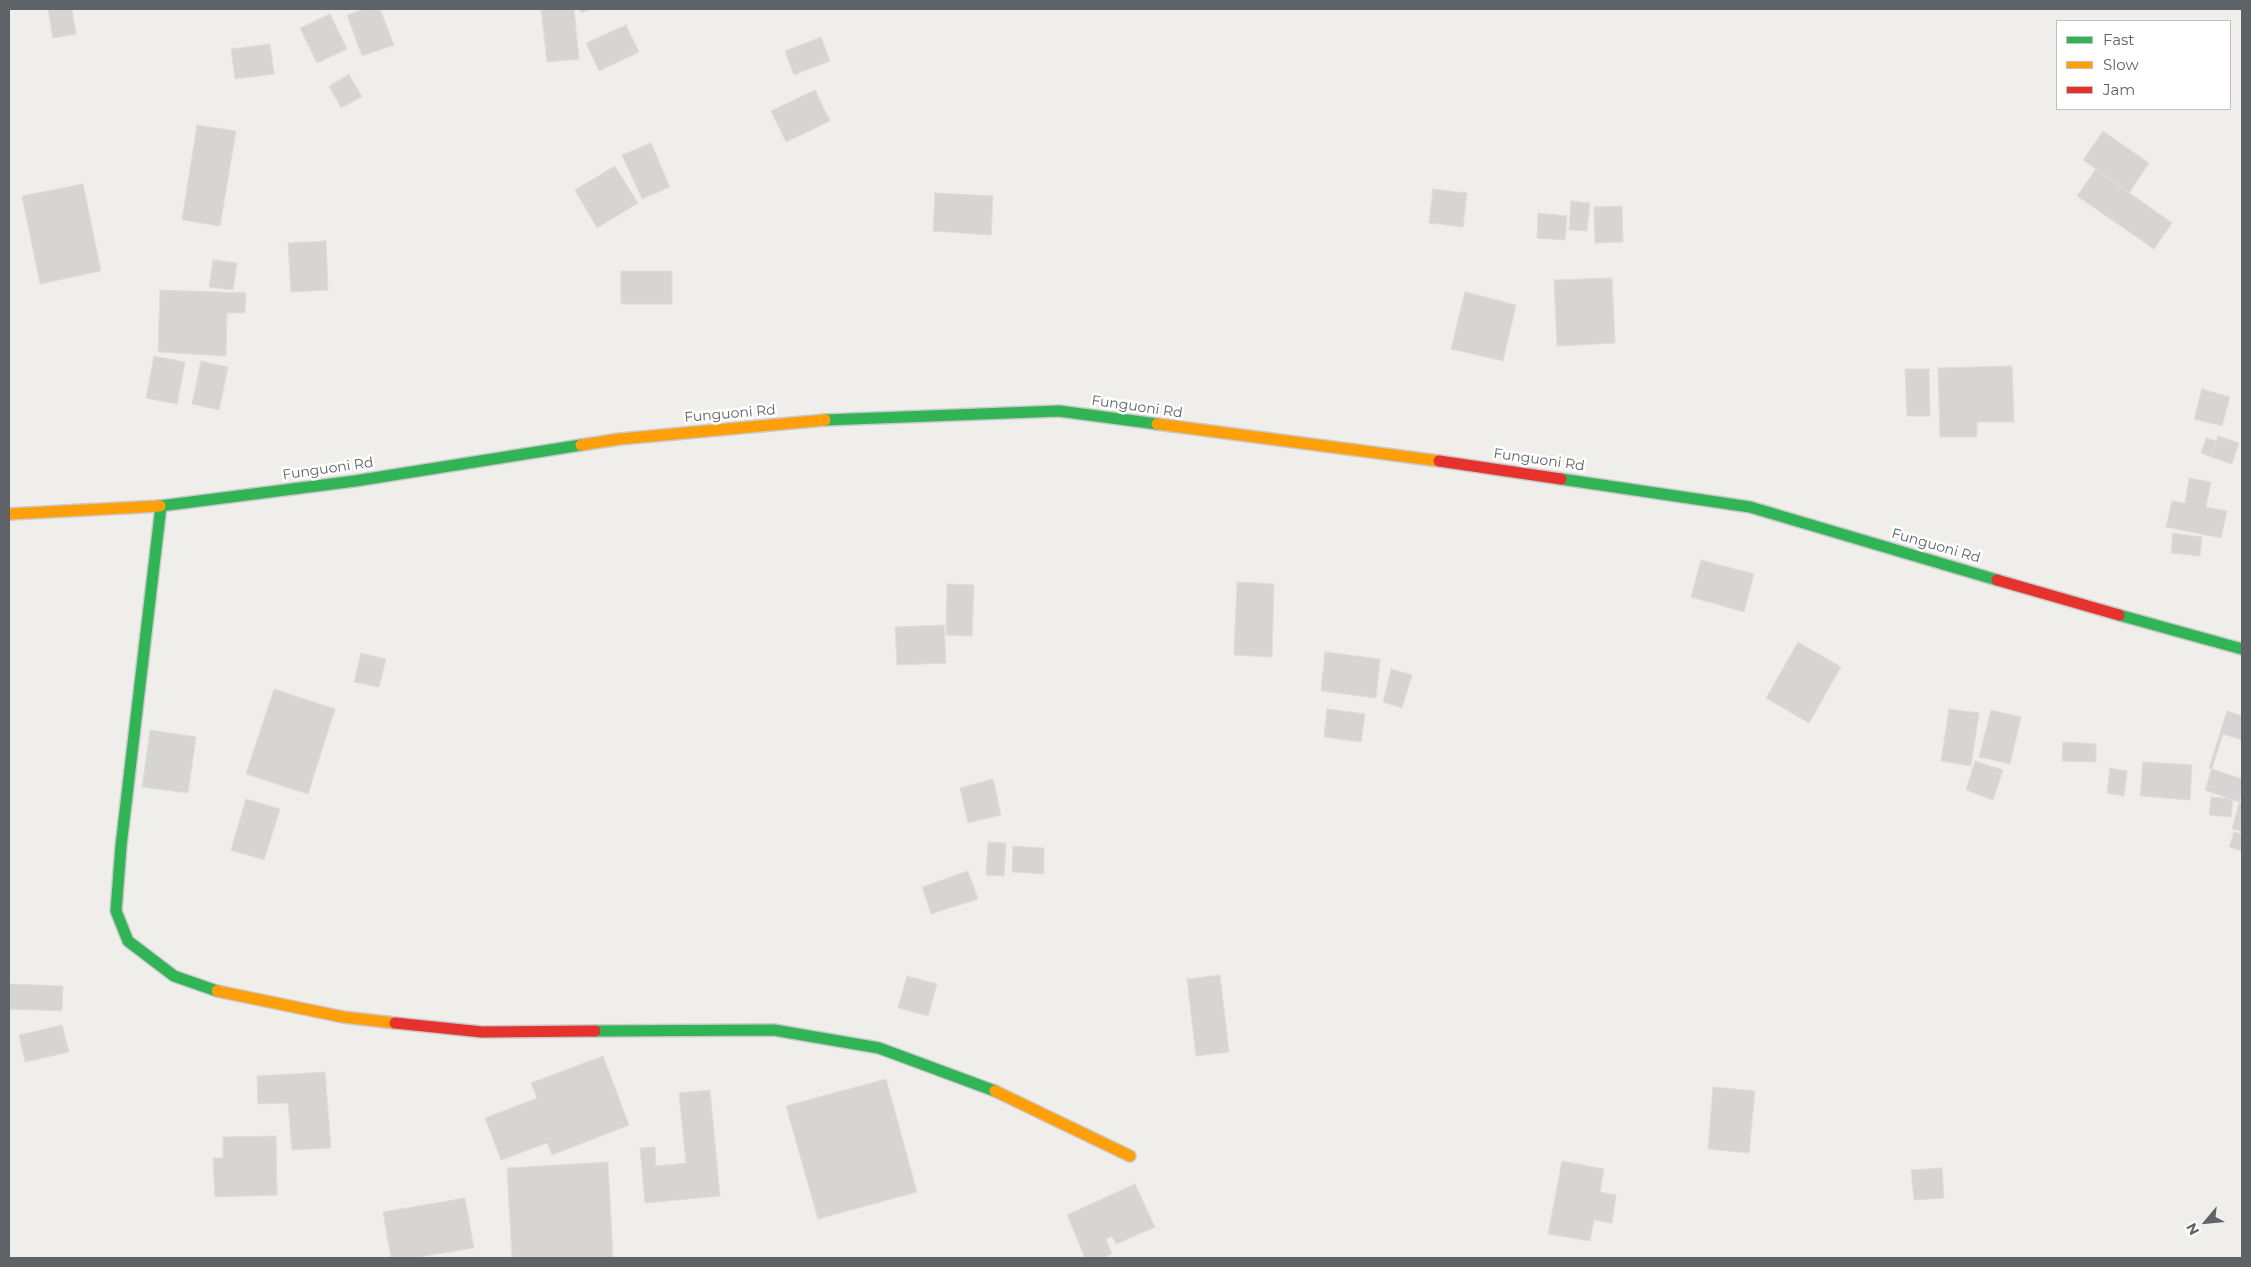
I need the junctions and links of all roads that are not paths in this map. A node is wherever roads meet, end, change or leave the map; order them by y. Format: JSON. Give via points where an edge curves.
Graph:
{"nodes":[{"id":1,"x":161,"y":506,"type":"junction"},
{"id":2,"x":9,"y":514,"type":"edge"},
{"id":3,"x":2242,"y":649,"type":"edge"},
{"id":4,"x":1130,"y":1156,"type":"dead end"}],
"edges":[{"from":1,"to":2,"type":"street","name":"Funguoni Rd"},
{"from":1,"to":3,"type":"street","name":"Funguoni Rd","via":[[355,481],[620,439],[834,419],[1059,411],[1750,507]]},
{"from":1,"to":4,"type":"street","via":[[116,911],[128,941],[174,976],[210,990],[343,1017],[482,1032],[774,1030],[879,1048],[986,1087]]}]}
